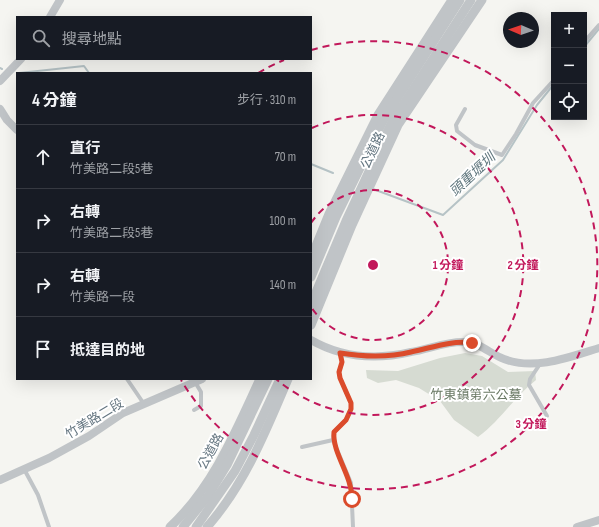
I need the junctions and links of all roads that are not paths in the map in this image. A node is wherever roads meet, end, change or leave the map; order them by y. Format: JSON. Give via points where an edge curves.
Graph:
{"nodes":[{"id":1,"x":60,"y":0,"type":"edge"},
{"id":2,"x":452,"y":0,"type":"edge"},
{"id":3,"x":460,"y":0,"type":"edge"},
{"id":4,"x":471,"y":0,"type":"edge"},
{"id":5,"x":482,"y":0,"type":"edge"},
{"id":6,"x":51,"y":16,"type":"edge"},
{"id":7,"x":599,"y":24,"type":"edge"},
{"id":8,"x":587,"y":38,"type":"edge"},
{"id":9,"x":20,"y":60,"type":"edge"},
{"id":10,"x":1,"y":78,"type":"edge"},
{"id":11,"x":551,"y":83,"type":"edge"},
{"id":12,"x":0,"y":109,"type":"edge"},
{"id":13,"x":465,"y":109,"type":"dead end"},
{"id":14,"x":16,"y":129,"type":"edge"},
{"id":15,"x":312,"y":256,"type":"edge"},
{"id":16,"x":312,"y":275,"type":"edge"},
{"id":17,"x":312,"y":302,"type":"edge"},
{"id":18,"x":312,"y":323,"type":"edge"},
{"id":19,"x":312,"y":340,"type":"edge"},
{"id":20,"x":599,"y":348,"type":"edge"},
{"id":21,"x":340,"y":353,"type":"junction"},
{"id":22,"x":541,"y":362,"type":"junction"},
{"id":23,"x":128,"y":380,"type":"edge"},
{"id":24,"x":260,"y":380,"type":"edge"},
{"id":25,"x":268,"y":380,"type":"edge"},
{"id":26,"x":280,"y":380,"type":"edge"},
{"id":27,"x":288,"y":380,"type":"edge"},
{"id":28,"x":198,"y":381,"type":"edge"},
{"id":29,"x":145,"y":404,"type":"junction"},
{"id":30,"x":194,"y":410,"type":"dead end"},
{"id":31,"x":547,"y":416,"type":"dead end"},
{"id":32,"x":333,"y":440,"type":"junction"},
{"id":33,"x":302,"y":448,"type":"dead end"},
{"id":34,"x":24,"y":469,"type":"junction"},
{"id":35,"x":0,"y":480,"type":"edge"},
{"id":36,"x":599,"y":520,"type":"edge"},
{"id":37,"x":49,"y":527,"type":"edge"},
{"id":38,"x":170,"y":527,"type":"edge"},
{"id":39,"x":184,"y":527,"type":"edge"},
{"id":40,"x":196,"y":527,"type":"edge"},
{"id":41,"x":207,"y":527,"type":"edge"},
{"id":42,"x":353,"y":527,"type":"edge"},
{"id":43,"x":577,"y":527,"type":"edge"}],
"edges":[{"from":1,"to":6,"type":"street"},
{"from":2,"to":15,"type":"street","name":"公道路","via":[[378,115],[329,214]]},
{"from":3,"to":16,"type":"street","name":"公道路","via":[[384,119],[336,217]]},
{"from":4,"to":17,"type":"street","name":"公道路","via":[[392,122]]},
{"from":5,"to":18,"type":"street","name":"公道路","via":[[398,125],[352,225]]},
{"from":7,"to":8,"type":"lane"},
{"from":9,"to":10,"type":"street"},
{"from":11,"to":13,"type":"lane","via":[[524,116],[502,155],[475,145],[457,131],[456,125]]},
{"from":12,"to":14,"type":"street"},
{"from":19,"to":21,"type":"street"},
{"from":20,"to":22,"type":"street","via":[[565,359]]},
{"from":21,"to":22,"type":"street","via":[[364,357],[386,356],[410,353],[442,344],[465,342],[481,346],[504,359],[524,363]]},
{"from":21,"to":32,"type":"lane","via":[[340,378],[351,403],[351,409],[346,420],[334,432]]},
{"from":22,"to":31,"type":"lane","via":[[529,385]]},
{"from":23,"to":29,"type":"lane"},
{"from":24,"to":38,"type":"street","name":"公道路","via":[[240,423],[201,492],[182,517]]},
{"from":25,"to":39,"type":"street","name":"公道路","via":[[227,466]]},
{"from":26,"to":40,"type":"street","via":[[235,471]]},
{"from":27,"to":41,"type":"street","via":[[256,454],[216,518]]},
{"from":28,"to":29,"type":"street","name":"竹美路二段"},
{"from":28,"to":30,"type":"lane","via":[[201,392],[200,406]]},
{"from":29,"to":34,"type":"street","name":"竹美路二段","via":[[124,413],[49,458]]},
{"from":32,"to":33,"type":"lane"},
{"from":32,"to":42,"type":"lane","via":[[351,483]]},
{"from":34,"to":35,"type":"street","name":"竹美路二段"},
{"from":34,"to":37,"type":"lane","via":[[38,495]]},
{"from":36,"to":43,"type":"street"}]}
